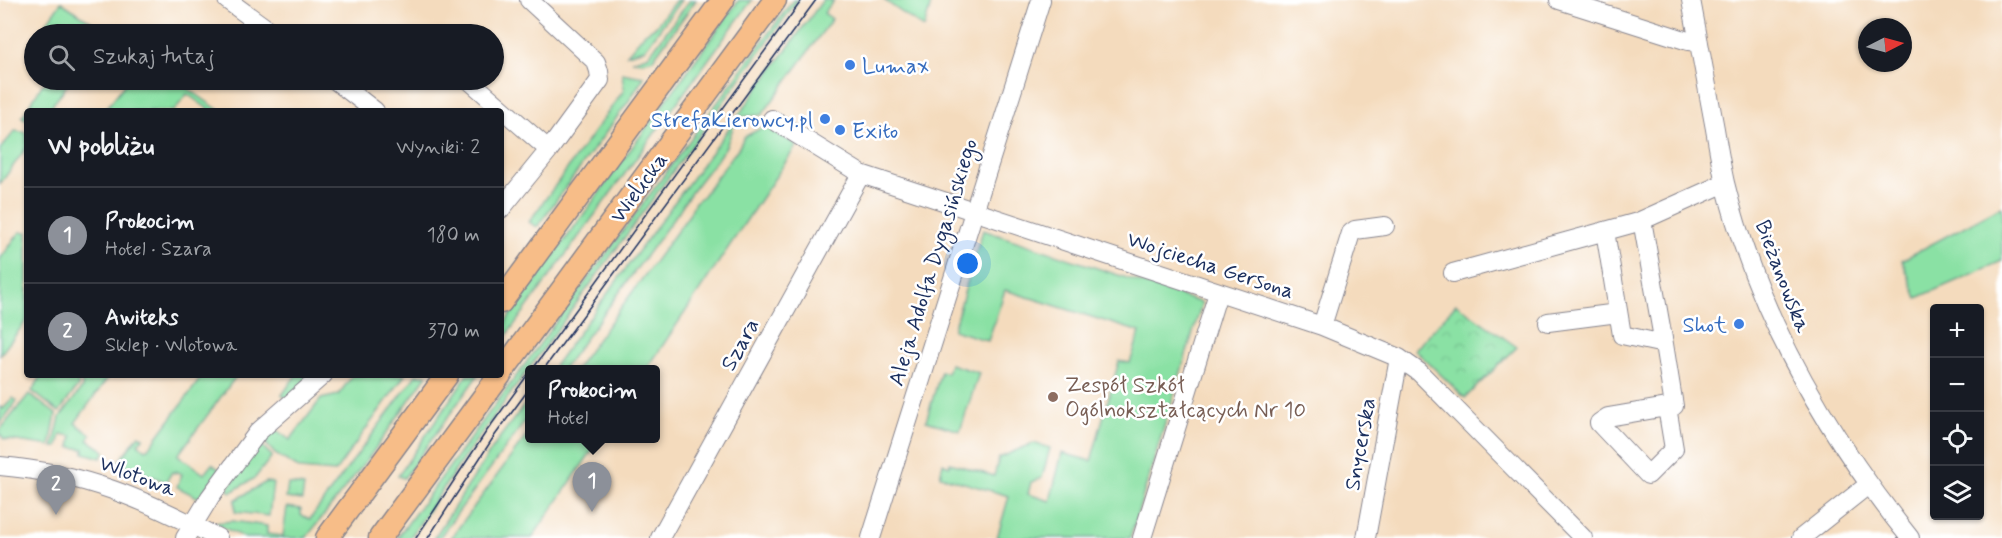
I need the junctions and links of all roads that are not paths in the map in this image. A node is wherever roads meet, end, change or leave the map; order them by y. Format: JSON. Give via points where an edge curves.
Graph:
{"nodes":[{"id":1,"x":227,"y":0,"type":"edge"},
{"id":2,"x":529,"y":0,"type":"edge"},
{"id":3,"x":723,"y":0,"type":"edge"},
{"id":4,"x":775,"y":0,"type":"edge"},
{"id":5,"x":1041,"y":0,"type":"edge"},
{"id":6,"x":1559,"y":0,"type":"edge"},
{"id":7,"x":1691,"y":0,"type":"edge"},
{"id":8,"x":260,"y":24,"type":"edge"},
{"id":9,"x":1699,"y":42,"type":"junction"},
{"id":10,"x":348,"y":90,"type":"edge"},
{"id":11,"x":480,"y":90,"type":"edge"},
{"id":12,"x":371,"y":108,"type":"edge"},
{"id":13,"x":501,"y":108,"type":"edge"},
{"id":14,"x":504,"y":111,"type":"edge"},
{"id":15,"x":772,"y":119,"type":"dead end"},
{"id":16,"x":549,"y":150,"type":"junction"},
{"id":17,"x":861,"y":174,"type":"junction"},
{"id":18,"x":1725,"y":183,"type":"junction"},
{"id":19,"x":504,"y":205,"type":"edge"},
{"id":20,"x":973,"y":210,"type":"junction"},
{"id":21,"x":1642,"y":220,"type":"junction"},
{"id":22,"x":1385,"y":226,"type":"dead end"},
{"id":23,"x":1605,"y":231,"type":"junction"},
{"id":24,"x":1454,"y":273,"type":"dead end"},
{"id":25,"x":1218,"y":292,"type":"junction"},
{"id":26,"x":504,"y":298,"type":"edge"},
{"id":27,"x":1618,"y":313,"type":"junction"},
{"id":28,"x":1548,"y":322,"type":"dead end"},
{"id":29,"x":1322,"y":326,"type":"junction"},
{"id":30,"x":1664,"y":344,"type":"junction"},
{"id":31,"x":1399,"y":358,"type":"junction"},
{"id":32,"x":504,"y":369,"type":"edge"},
{"id":33,"x":320,"y":378,"type":"edge"},
{"id":34,"x":445,"y":378,"type":"edge"},
{"id":35,"x":497,"y":378,"type":"edge"},
{"id":36,"x":1667,"y":407,"type":"dead end"},
{"id":37,"x":0,"y":466,"type":"edge"},
{"id":38,"x":1868,"y":485,"type":"junction"},
{"id":39,"x":189,"y":531,"type":"edge"},
{"id":40,"x":218,"y":538,"type":"edge"},
{"id":41,"x":327,"y":538,"type":"edge"},
{"id":42,"x":380,"y":538,"type":"edge"},
{"id":43,"x":660,"y":538,"type":"edge"},
{"id":44,"x":871,"y":538,"type":"edge"},
{"id":45,"x":1142,"y":538,"type":"edge"},
{"id":46,"x":1366,"y":538,"type":"edge"},
{"id":47,"x":1583,"y":538,"type":"edge"},
{"id":48,"x":1801,"y":538,"type":"edge"},
{"id":49,"x":1910,"y":538,"type":"edge"}],
"edges":[{"from":1,"to":8,"type":"street"},
{"from":2,"to":16,"type":"street","via":[[596,62],[599,71],[595,89]]},
{"from":3,"to":26,"type":"main road","name":"Wielicka"},
{"from":4,"to":32,"type":"main road","name":"Wielicka"},
{"from":5,"to":20,"type":"street","name":"Aleja Adolfa Dygasińskiego"},
{"from":6,"to":9,"type":"street"},
{"from":7,"to":9,"type":"street","name":"Bieżanowska"},
{"from":9,"to":18,"type":"street","name":"Bieżanowska"},
{"from":10,"to":12,"type":"street"},
{"from":11,"to":13,"type":"street"},
{"from":14,"to":16,"type":"street"},
{"from":15,"to":17,"type":"street","name":"Wojciecha Gersona"},
{"from":16,"to":19,"type":"street"},
{"from":17,"to":20,"type":"street","name":"Wojciecha Gersona"},
{"from":17,"to":43,"type":"street","name":"Szara"},
{"from":18,"to":21,"type":"street"},
{"from":18,"to":38,"type":"street","name":"Bieżanowska","via":[[1754,276],[1792,362]]},
{"from":20,"to":25,"type":"street","name":"Wojciecha Gersona"},
{"from":20,"to":44,"type":"street","name":"Aleja Adolfa Dygasińskiego"},
{"from":21,"to":23,"type":"street"},
{"from":21,"to":30,"type":"street"},
{"from":22,"to":29,"type":"street","via":[[1351,233]]},
{"from":23,"to":24,"type":"street"},
{"from":23,"to":27,"type":"street"},
{"from":25,"to":29,"type":"street","name":"Wojciecha Gersona"},
{"from":25,"to":45,"type":"street"},
{"from":27,"to":28,"type":"street"},
{"from":27,"to":30,"type":"street","via":[[1622,335]]},
{"from":29,"to":31,"type":"street","name":"Wojciecha Gersona"},
{"from":30,"to":36,"type":"street","via":[[1674,406]]},
{"from":31,"to":46,"type":"street","name":"Snycerska"},
{"from":31,"to":47,"type":"street","name":"Wojciecha Gersona","via":[[1419,372]]},
{"from":33,"to":39,"type":"street","via":[[258,432]]},
{"from":34,"to":41,"type":"main road"},
{"from":35,"to":42,"type":"main road","name":"Wielicka"},
{"from":37,"to":39,"type":"street","name":"Wlotowa","via":[[55,473],[102,485],[137,498]]},
{"from":38,"to":48,"type":"street"},
{"from":38,"to":49,"type":"street","name":"Bieżanowska"},
{"from":39,"to":40,"type":"street","name":"Wlotowa"}]}
